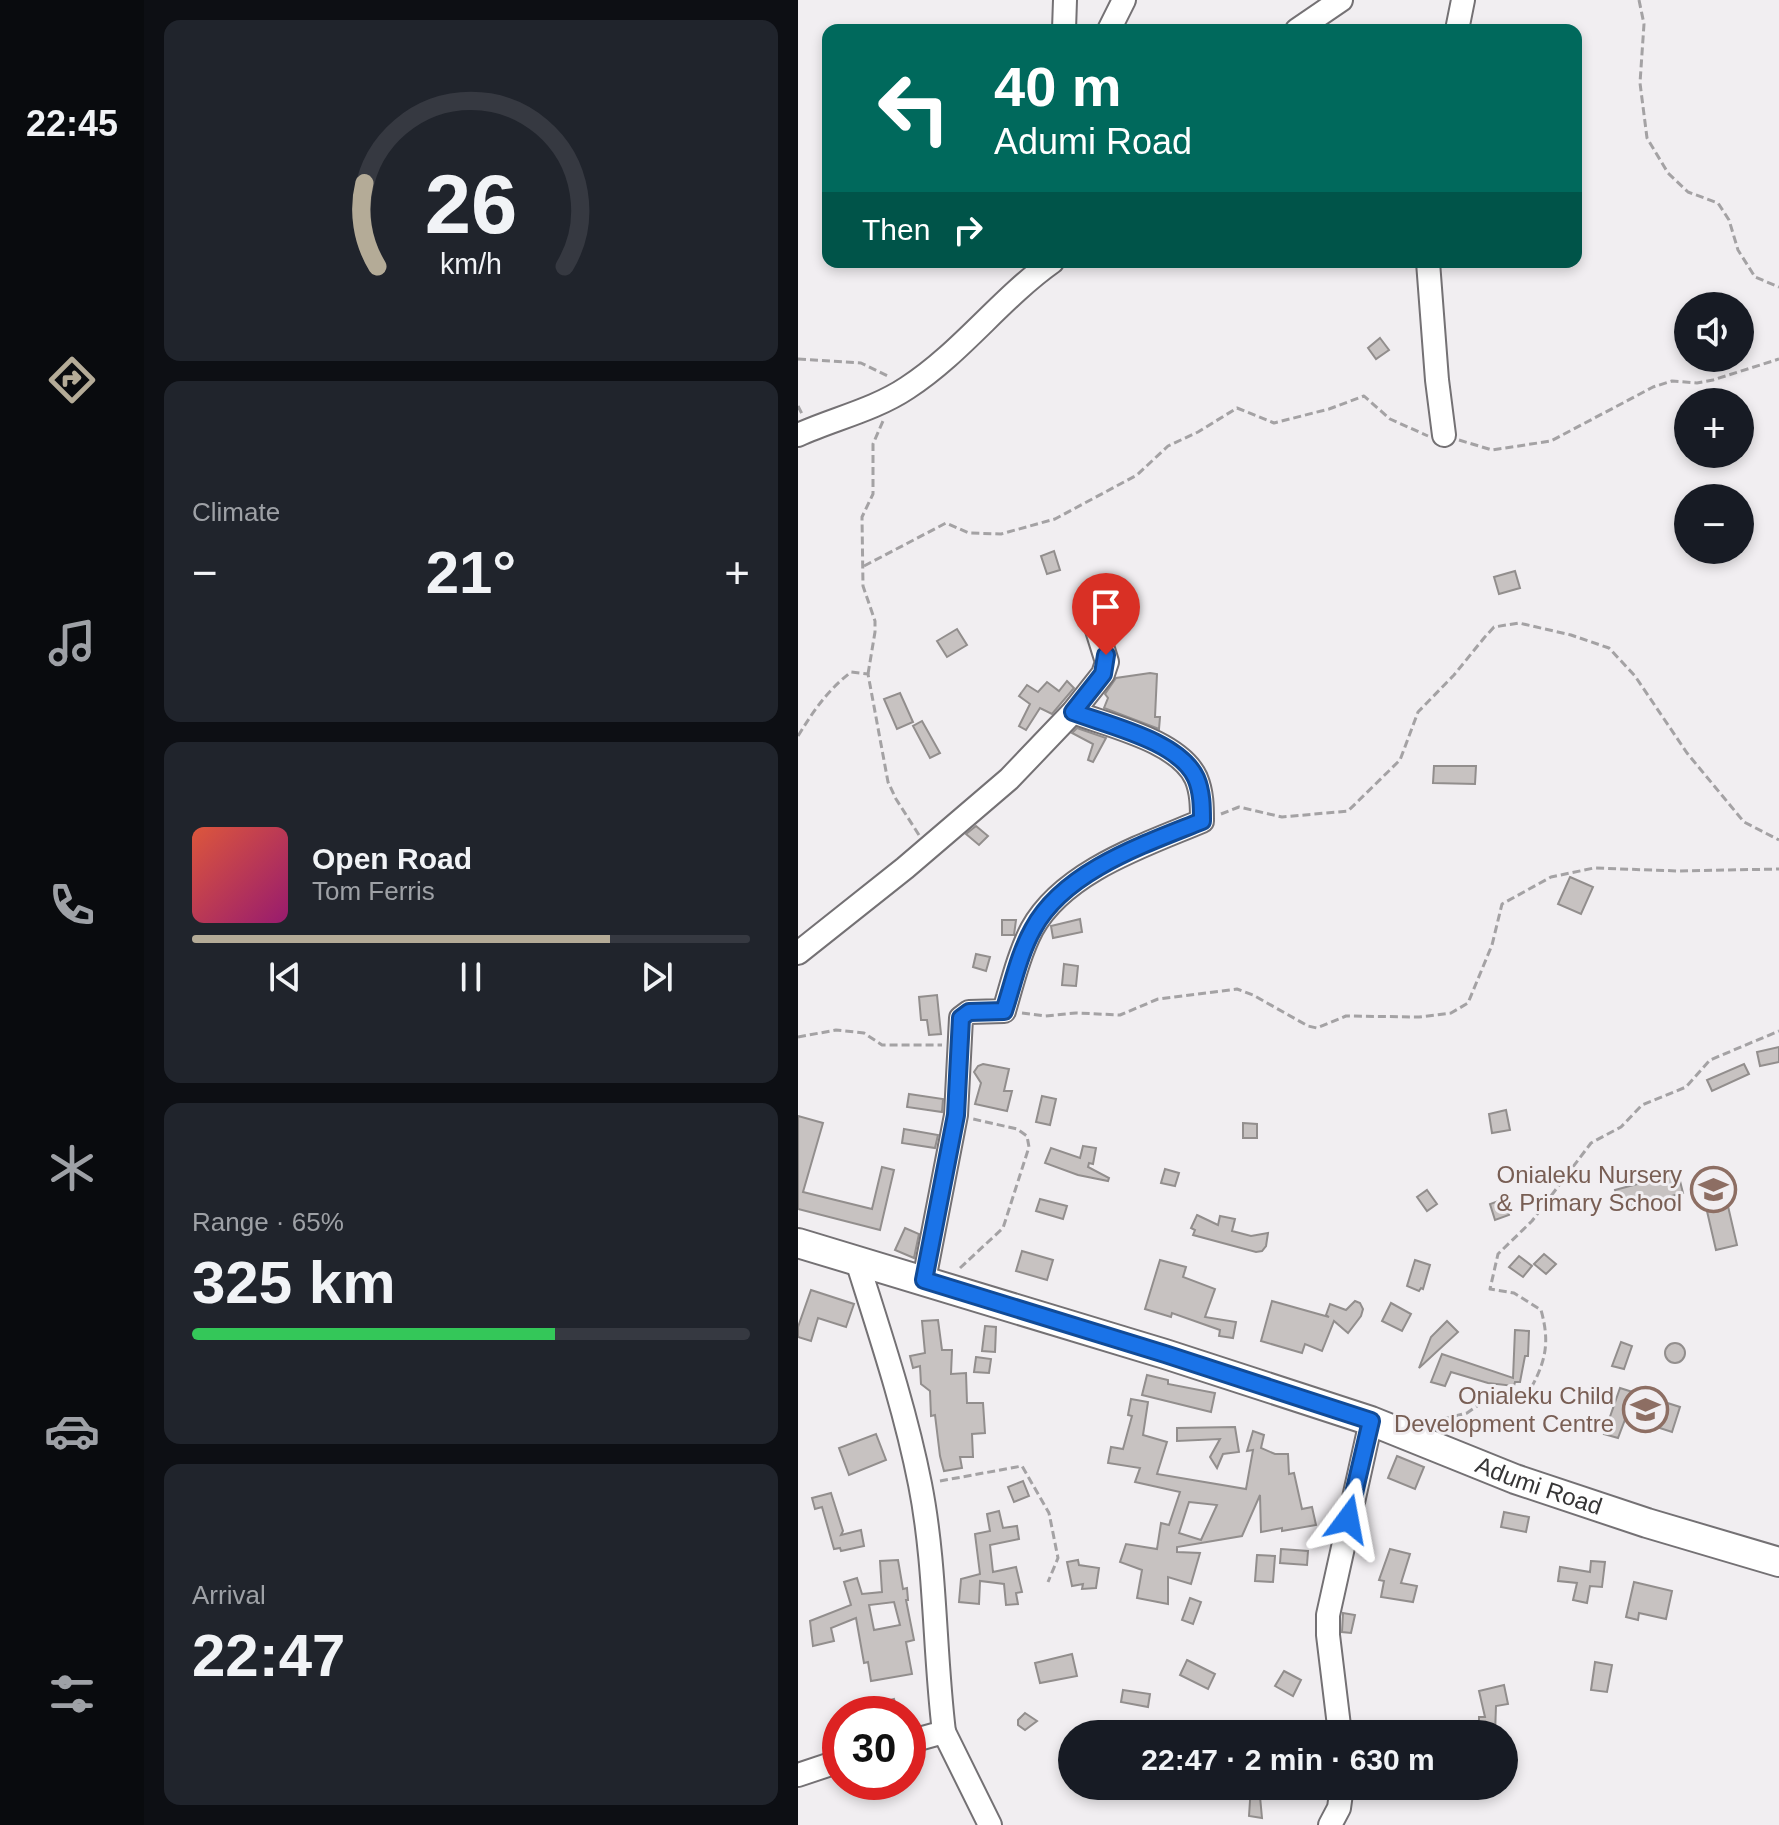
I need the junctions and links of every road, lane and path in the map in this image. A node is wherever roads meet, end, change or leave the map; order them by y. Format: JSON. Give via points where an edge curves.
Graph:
{"nodes":[{"id":1,"x":1065,"y":0,"type":"edge"},
{"id":2,"x":1124,"y":0,"type":"edge"},
{"id":3,"x":1341,"y":0,"type":"edge"},
{"id":4,"x":1463,"y":0,"type":"edge"},
{"id":5,"x":1639,"y":0,"type":"edge"},
{"id":6,"x":1064,"y":24,"type":"edge"},
{"id":7,"x":1112,"y":24,"type":"edge"},
{"id":8,"x":1306,"y":24,"type":"edge"},
{"id":9,"x":1458,"y":24,"type":"edge"},
{"id":10,"x":1428,"y":268,"type":"edge"},
{"id":11,"x":1025,"y":271,"type":"edge"},
{"id":12,"x":1779,"y":287,"type":"edge"},
{"id":13,"x":798,"y":359,"type":"edge"},
{"id":14,"x":1779,"y":359,"type":"edge"},
{"id":15,"x":905,"y":389,"type":"junction"},
{"id":16,"x":882,"y":401,"type":"junction"},
{"id":17,"x":798,"y":435,"type":"edge"},
{"id":18,"x":1444,"y":435,"type":"junction"},
{"id":19,"x":864,"y":566,"type":"junction"},
{"id":20,"x":1092,"y":614,"type":"dead end"},
{"id":21,"x":868,"y":674,"type":"junction"},
{"id":22,"x":1073,"y":712,"type":"junction"},
{"id":23,"x":798,"y":736,"type":"edge"},
{"id":24,"x":1202,"y":821,"type":"junction"},
{"id":25,"x":1779,"y":840,"type":"edge"},
{"id":26,"x":927,"y":848,"type":"junction"},
{"id":27,"x":1779,"y":869,"type":"edge"},
{"id":28,"x":798,"y":953,"type":"edge"},
{"id":29,"x":1004,"y":1011,"type":"junction"},
{"id":30,"x":1779,"y":1031,"type":"edge"},
{"id":31,"x":798,"y":1037,"type":"edge"},
{"id":32,"x":958,"y":1044,"type":"junction"},
{"id":33,"x":956,"y":1115,"type":"junction"},
{"id":34,"x":798,"y":1243,"type":"edge"},
{"id":35,"x":857,"y":1261,"type":"junction"},
{"id":36,"x":931,"y":1282,"type":"junction"},
{"id":37,"x":1384,"y":1426,"type":"junction"},
{"id":38,"x":920,"y":1486,"type":"junction"},
{"id":39,"x":1779,"y":1562,"type":"edge"},
{"id":40,"x":1048,"y":1582,"type":"dead end"},
{"id":41,"x":1338,"y":1720,"type":"edge"},
{"id":42,"x":944,"y":1732,"type":"junction"},
{"id":43,"x":926,"y":1737,"type":"edge"},
{"id":44,"x":822,"y":1767,"type":"edge"},
{"id":45,"x":798,"y":1775,"type":"edge"},
{"id":46,"x":1340,"y":1800,"type":"edge"},
{"id":47,"x":990,"y":1825,"type":"edge"},
{"id":48,"x":1330,"y":1825,"type":"edge"}],
"edges":[{"from":1,"to":6,"type":"street"},
{"from":2,"to":7,"type":"street"},
{"from":3,"to":8,"type":"street"},
{"from":4,"to":9,"type":"street"},
{"from":5,"to":12,"type":"path","via":[[1647,138],[1668,173],[1688,192],[1718,203],[1755,277]]},
{"from":10,"to":18,"type":"street"},
{"from":11,"to":15,"type":"street","via":[[983,324]]},
{"from":13,"to":15,"type":"path","via":[[861,363]]},
{"from":14,"to":18,"type":"path","via":[[1713,380],[1653,387],[1551,441],[1492,450]]},
{"from":15,"to":16,"type":"street"},
{"from":16,"to":17,"type":"street"},
{"from":16,"to":19,"type":"path","via":[[883,420],[871,459],[873,494],[862,517]]},
{"from":18,"to":19,"type":"path","via":[[1424,437],[1390,419],[1364,396],[1274,423],[1237,408],[1168,446],[1137,475],[1055,519],[1001,534],[969,533],[946,523]]},
{"from":19,"to":21,"type":"path","via":[[863,586],[875,621]]},
{"from":20,"to":22,"type":"street","via":[[1107,662]]},
{"from":21,"to":23,"type":"path","via":[[851,672],[845,677],[820,700]]},
{"from":21,"to":26,"type":"path","via":[[888,782]]},
{"from":22,"to":24,"type":"street","via":[[1169,749],[1186,763],[1202,798]]},
{"from":22,"to":26,"type":"street","via":[[1009,779]]},
{"from":24,"to":25,"type":"path","via":[[1239,807],[1282,817],[1348,811],[1400,760],[1418,712],[1494,627],[1519,623],[1609,648],[1744,822]]},
{"from":24,"to":29,"type":"street","via":[[1129,851],[1063,893],[1032,930]]},
{"from":26,"to":28,"type":"street"},
{"from":27,"to":29,"type":"path","via":[[1594,868],[1551,877],[1502,904],[1468,1003],[1451,1013],[1346,1016],[1317,1028],[1237,989],[1158,999],[1120,1015]]},
{"from":29,"to":32,"type":"street","via":[[964,1014]]},
{"from":30,"to":37,"type":"path","via":[[1710,1060],[1686,1087],[1642,1105],[1621,1127],[1591,1143],[1532,1221],[1498,1254],[1490,1289],[1514,1293],[1541,1310],[1548,1334],[1542,1368],[1530,1390],[1486,1400],[1467,1413]]},
{"from":31,"to":32,"type":"path","via":[[836,1030],[864,1033],[882,1045]]},
{"from":32,"to":33,"type":"street"},
{"from":33,"to":36,"type":"street"},
{"from":33,"to":36,"type":"path","via":[[1017,1129],[1027,1136],[1029,1147],[1003,1228],[967,1264]]},
{"from":34,"to":35,"type":"main road","name":"Adumi Road"},
{"from":35,"to":36,"type":"main road","name":"Adumi Road"},
{"from":35,"to":38,"type":"street","via":[[905,1417]]},
{"from":36,"to":37,"type":"main road","name":"Adumi Road"},
{"from":37,"to":39,"type":"main road","name":"Adumi Road","via":[[1515,1479]]},
{"from":37,"to":41,"type":"street","via":[[1328,1615]]},
{"from":38,"to":40,"type":"path","via":[[1022,1466],[1049,1513],[1058,1558]]},
{"from":38,"to":42,"type":"street"},
{"from":42,"to":43,"type":"street"},
{"from":42,"to":47,"type":"street"},
{"from":44,"to":45,"type":"street"},
{"from":46,"to":48,"type":"street"}]}
